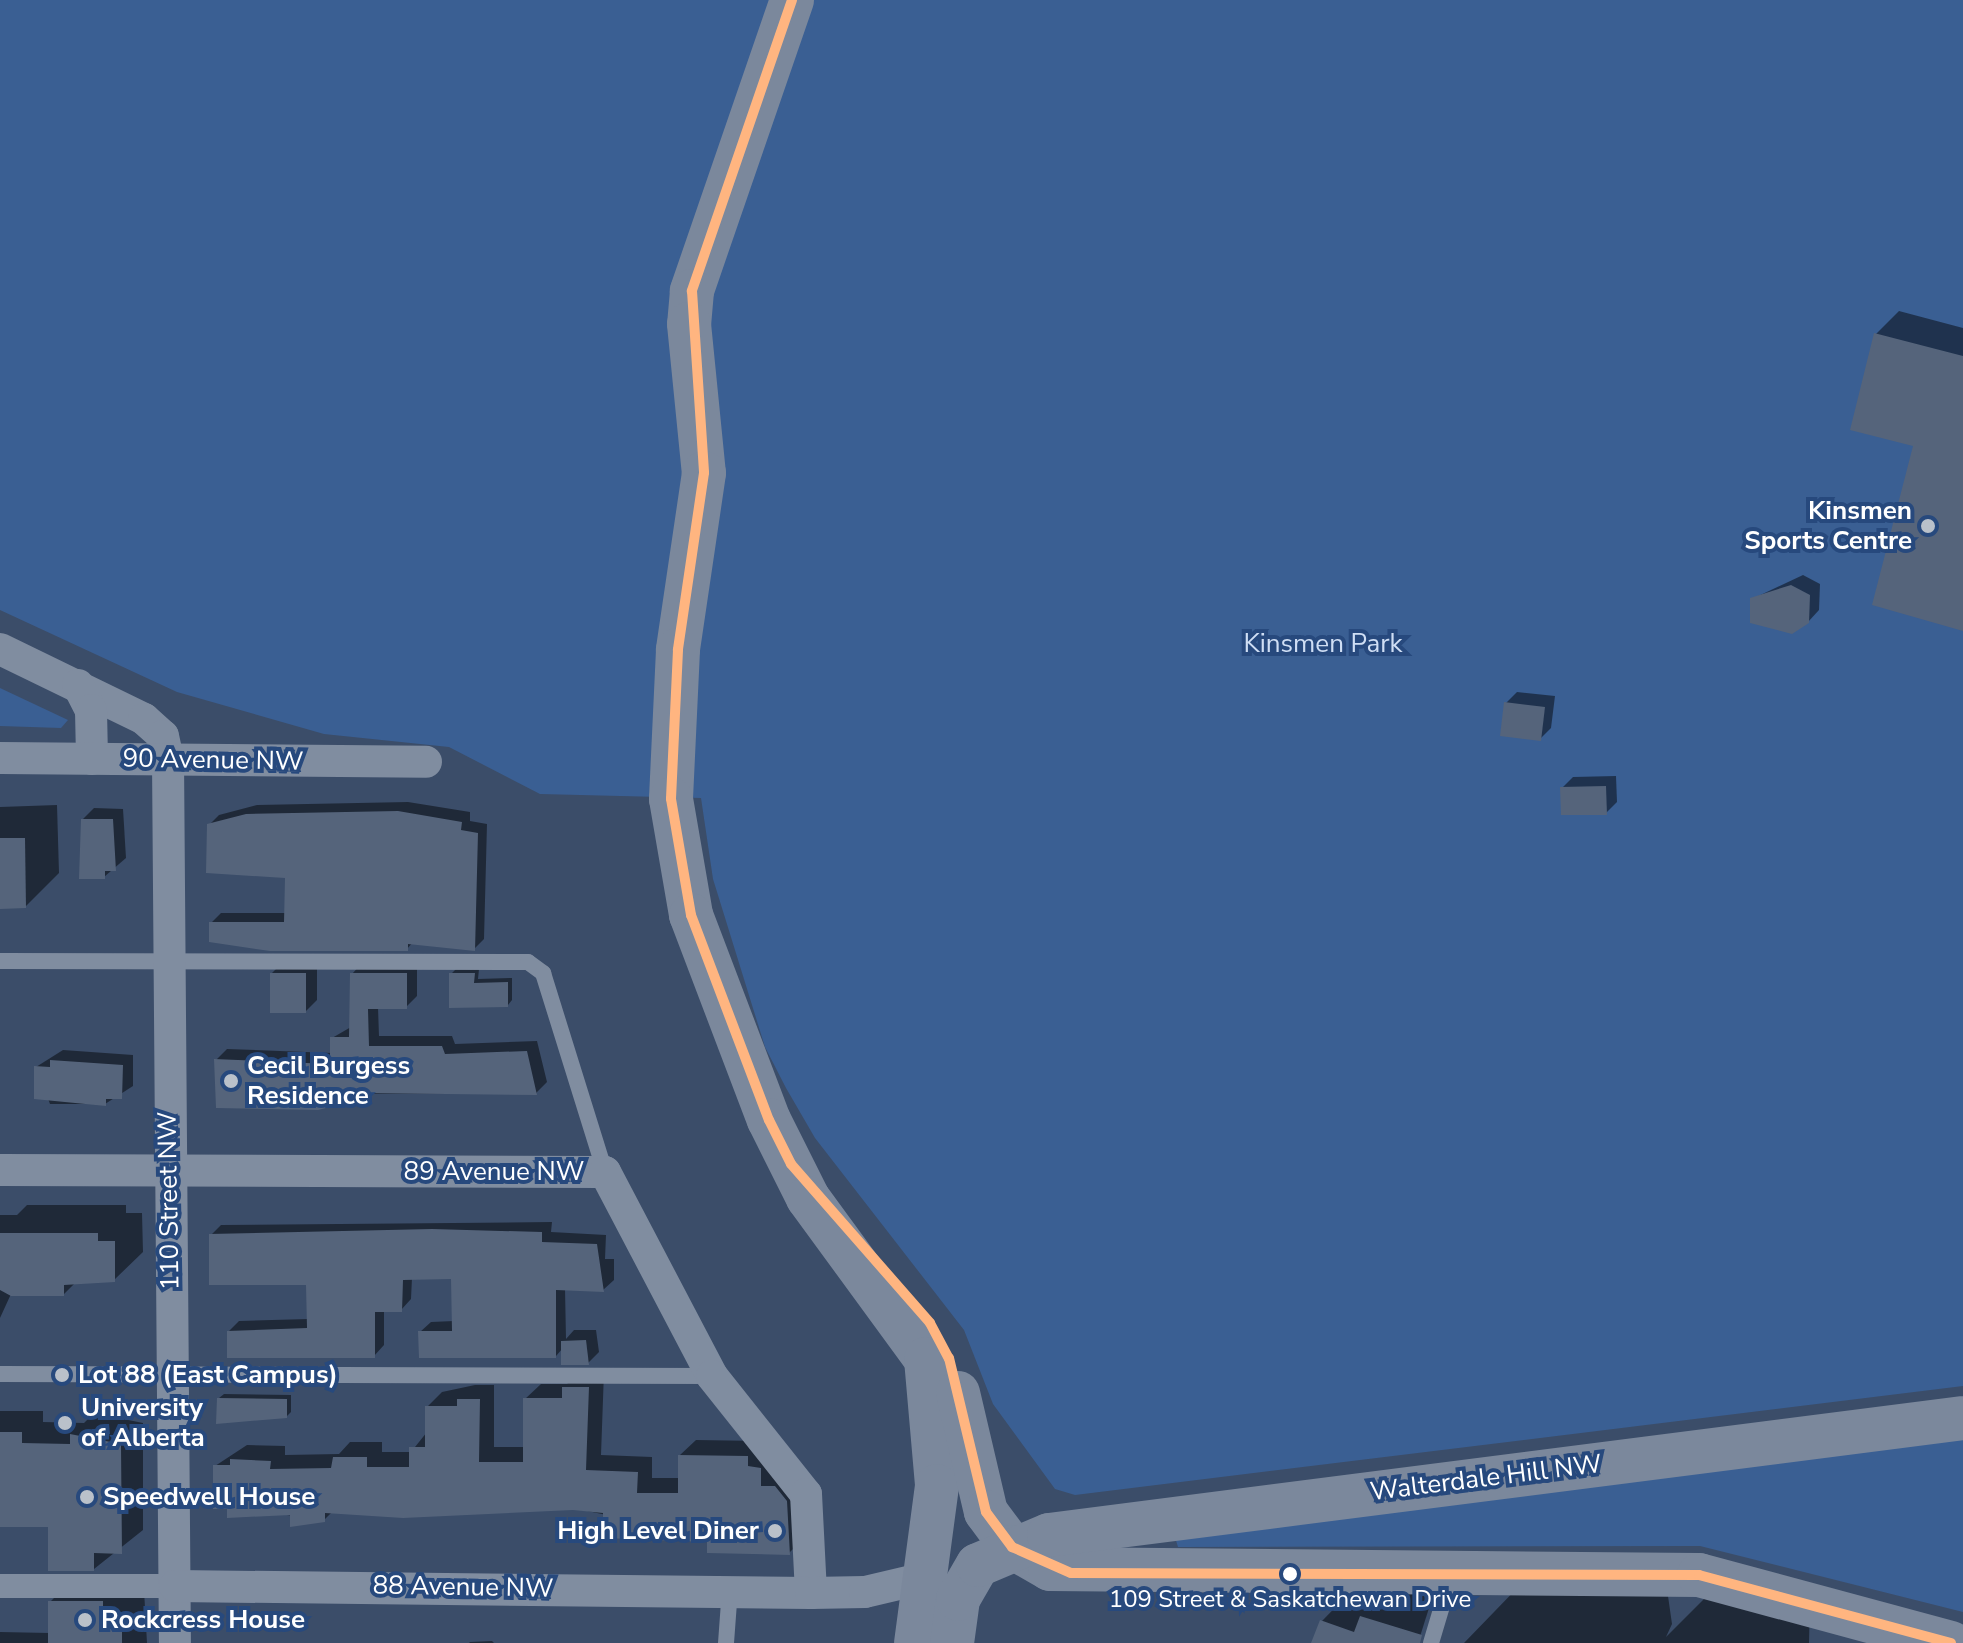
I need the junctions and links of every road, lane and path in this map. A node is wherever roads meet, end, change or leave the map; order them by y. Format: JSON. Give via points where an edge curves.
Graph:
{"nodes":[{"id":1,"x":792,"y":0,"type":"edge"},
{"id":2,"x":0,"y":649,"type":"edge"},
{"id":3,"x":78,"y":685,"type":"junction"},
{"id":4,"x":0,"y":758,"type":"edge"},
{"id":5,"x":92,"y":759,"type":"junction"},
{"id":6,"x":168,"y":760,"type":"junction"},
{"id":7,"x":426,"y":762,"type":"dead end"},
{"id":8,"x":0,"y":961,"type":"edge"},
{"id":9,"x":167,"y":961,"type":"junction"},
{"id":10,"x":791,"y":1164,"type":"junction"},
{"id":11,"x":0,"y":1170,"type":"edge"},
{"id":12,"x":168,"y":1171,"type":"junction"},
{"id":13,"x":605,"y":1172,"type":"junction"},
{"id":14,"x":0,"y":1374,"type":"edge"},
{"id":15,"x":171,"y":1374,"type":"junction"},
{"id":16,"x":712,"y":1376,"type":"junction"},
{"id":17,"x":1963,"y":1418,"type":"edge"},
{"id":18,"x":1012,"y":1547,"type":"junction"},
{"id":19,"x":1451,"y":1575,"type":"junction"},
{"id":20,"x":924,"y":1578,"type":"junction"},
{"id":21,"x":0,"y":1586,"type":"edge"},
{"id":22,"x":175,"y":1586,"type":"junction"},
{"id":23,"x":730,"y":1589,"type":"junction"},
{"id":24,"x":811,"y":1593,"type":"junction"},
{"id":25,"x":175,"y":1643,"type":"edge"},
{"id":26,"x":726,"y":1643,"type":"edge"},
{"id":27,"x":916,"y":1643,"type":"edge"},
{"id":28,"x":952,"y":1643,"type":"edge"},
{"id":29,"x":1431,"y":1643,"type":"edge"},
{"id":30,"x":1951,"y":1643,"type":"edge"}],
"edges":[{"from":1,"to":10,"type":"main road","via":[[692,291],[689,324],[704,473],[669,740],[679,860],[705,958]]},
{"from":2,"to":3,"type":"street"},
{"from":3,"to":5,"type":"street","via":[[91,710]]},
{"from":3,"to":6,"type":"street","via":[[157,729]]},
{"from":4,"to":5,"type":"street","name":"90 Avenue NW"},
{"from":5,"to":6,"type":"street","name":"90 Avenue NW"},
{"from":6,"to":7,"type":"street","name":"90 Avenue NW"},
{"from":6,"to":9,"type":"street","name":"110 Street NW"},
{"from":8,"to":9,"type":"lane"},
{"from":9,"to":12,"type":"street","name":"110 Street NW"},
{"from":9,"to":13,"type":"lane","via":[[538,966]]},
{"from":10,"to":18,"type":"main road","via":[[831,1201],[930,1323],[949,1358],[986,1512]]},
{"from":10,"to":20,"type":"main road","via":[[926,1359],[937,1486]]},
{"from":11,"to":12,"type":"street","name":"89 Avenue NW"},
{"from":12,"to":13,"type":"street","name":"89 Avenue NW"},
{"from":12,"to":15,"type":"street","name":"110 Street NW"},
{"from":13,"to":16,"type":"street","name":"89 Avenue NW"},
{"from":14,"to":15,"type":"lane"},
{"from":15,"to":16,"type":"lane"},
{"from":15,"to":22,"type":"street","name":"110 Street NW"},
{"from":16,"to":24,"type":"street","name":"89 Avenue NW","via":[[806,1494]]},
{"from":17,"to":18,"type":"main road","name":"Walterdale Hill NW","via":[[1079,1530]]},
{"from":18,"to":19,"type":"main road","via":[[1071,1573]]},
{"from":18,"to":28,"type":"main road","name":"Walterdale Hill NW","via":[[971,1574],[958,1599]]},
{"from":19,"to":29,"type":"lane"},
{"from":19,"to":30,"type":"main road","via":[[1724,1578]]},
{"from":20,"to":24,"type":"street","name":"88 Avenue NW","via":[[865,1592]]},
{"from":20,"to":27,"type":"main road"},
{"from":21,"to":22,"type":"street","name":"88 Avenue NW"},
{"from":22,"to":23,"type":"street","name":"88 Avenue NW"},
{"from":22,"to":25,"type":"street","name":"110 Street NW"},
{"from":23,"to":24,"type":"street","name":"88 Avenue NW"},
{"from":23,"to":26,"type":"lane"}]}
